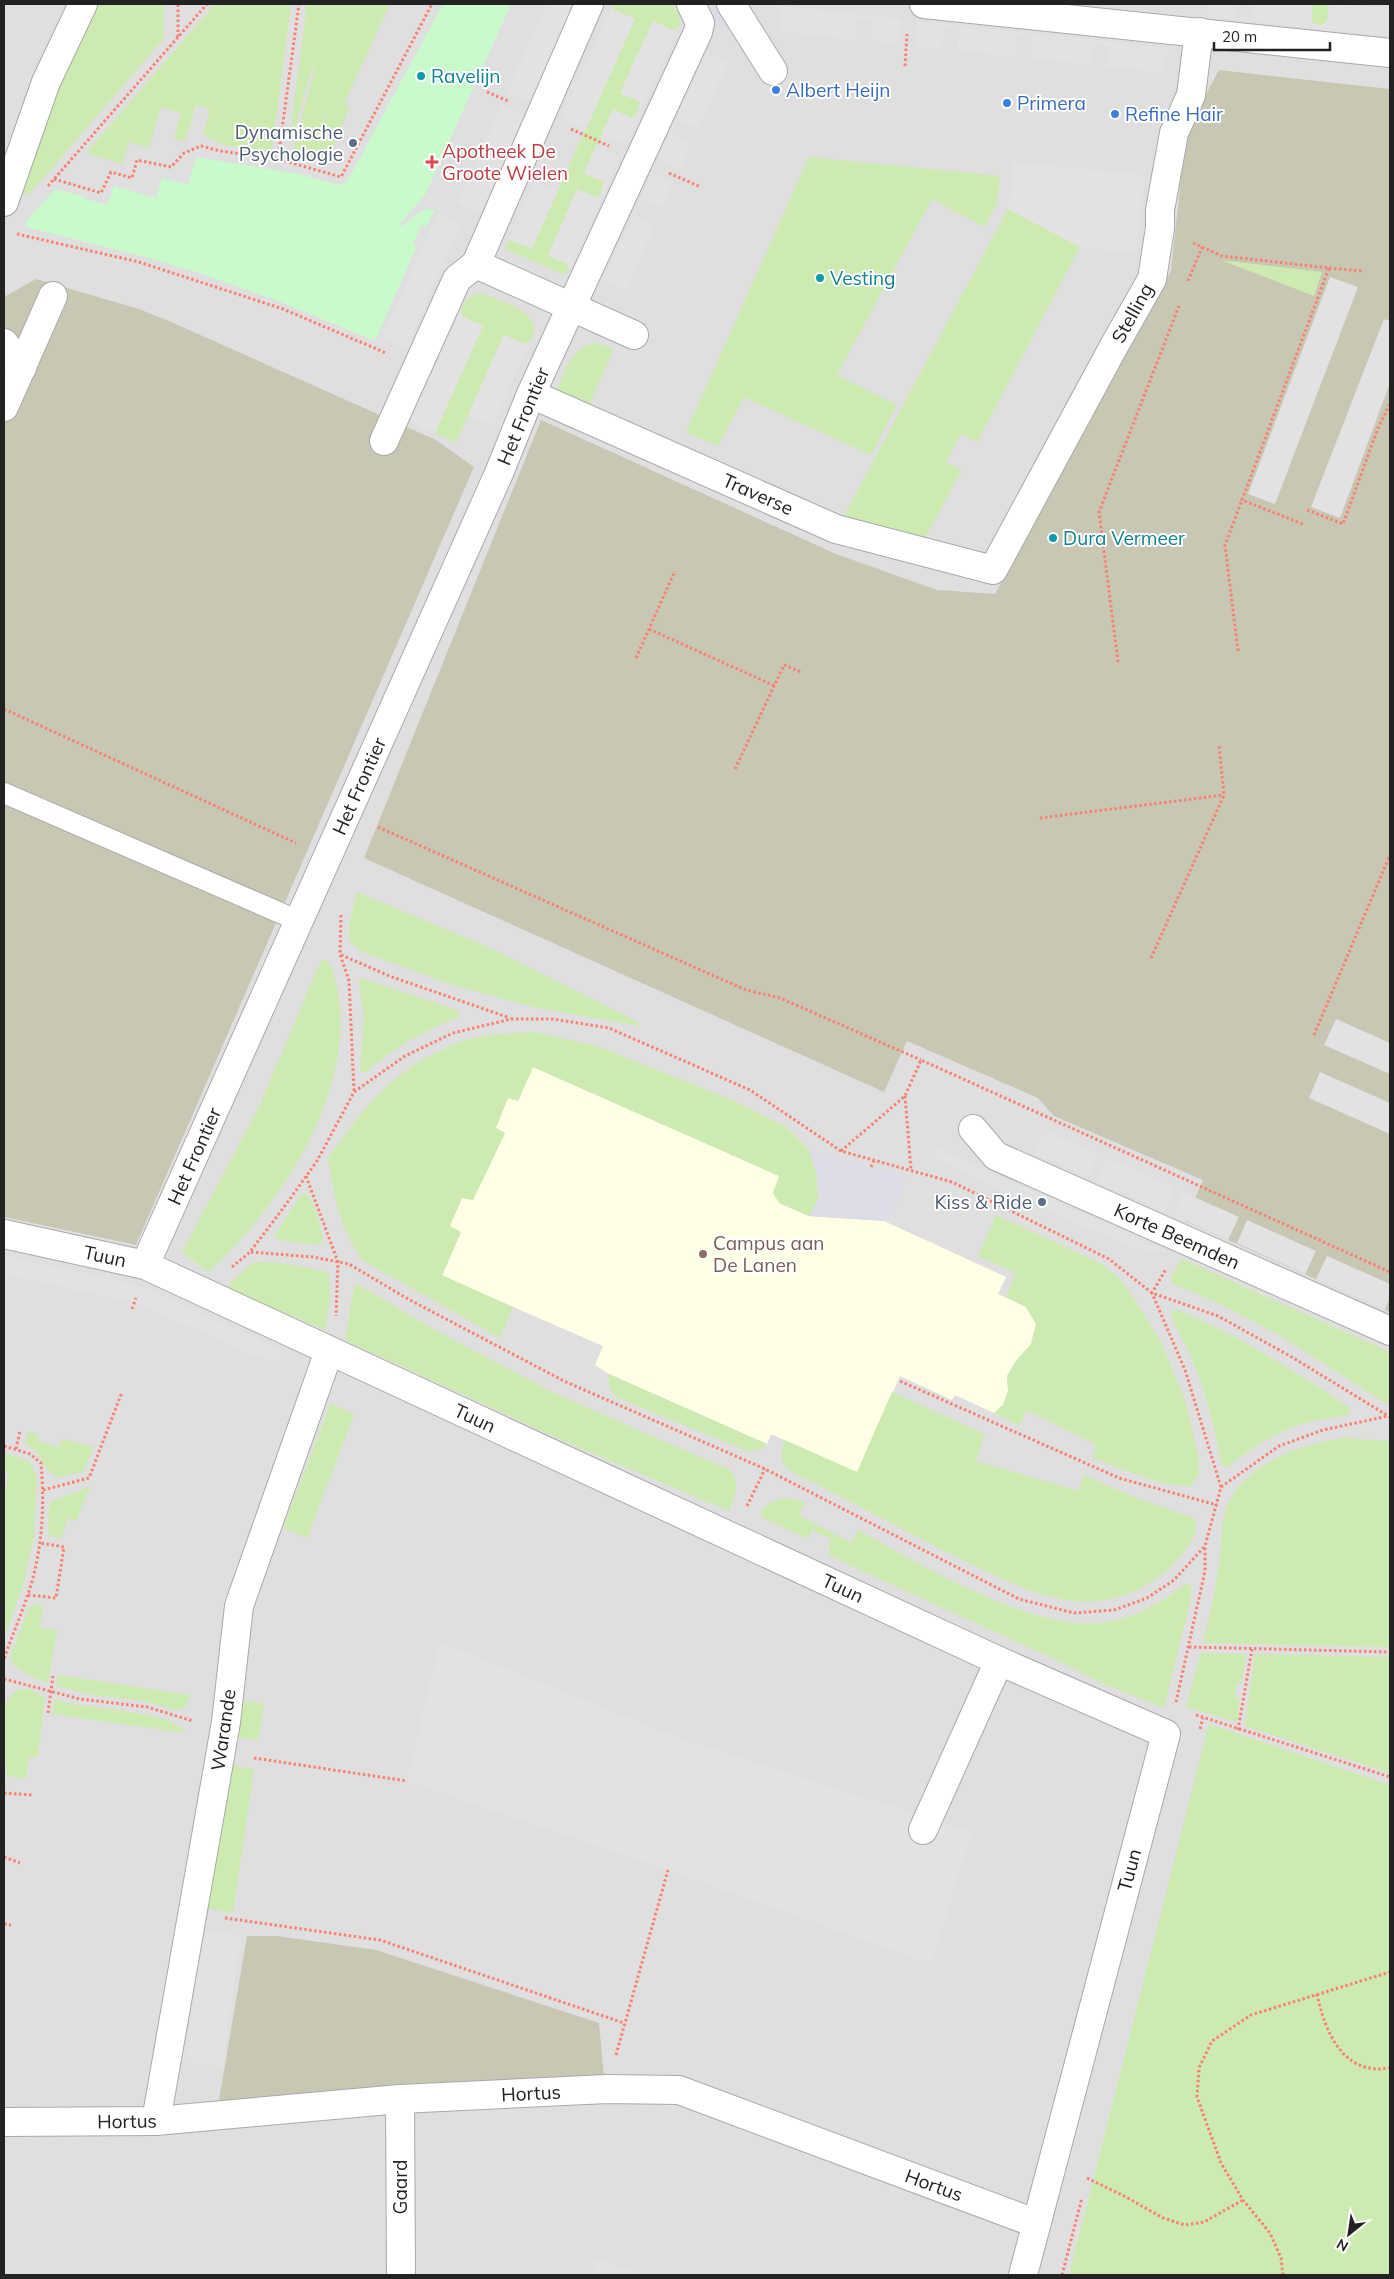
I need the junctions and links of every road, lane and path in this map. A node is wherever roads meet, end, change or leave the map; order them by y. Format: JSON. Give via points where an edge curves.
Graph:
{"nodes":[{"id":1,"x":83,"y":4,"type":"edge"},
{"id":2,"x":178,"y":4,"type":"edge"},
{"id":3,"x":207,"y":4,"type":"edge"},
{"id":4,"x":298,"y":4,"type":"edge"},
{"id":5,"x":432,"y":4,"type":"edge"},
{"id":6,"x":589,"y":4,"type":"edge"},
{"id":7,"x":691,"y":4,"type":"edge"},
{"id":8,"x":731,"y":4,"type":"edge"},
{"id":9,"x":924,"y":4,"type":"edge"},
{"id":10,"x":1121,"y":14,"type":"edge"},
{"id":11,"x":1199,"y":32,"type":"junction"},
{"id":12,"x":178,"y":38,"type":"junction"},
{"id":13,"x":1390,"y":53,"type":"edge"},
{"id":14,"x":773,"y":71,"type":"dead end"},
{"id":15,"x":542,"y":116,"type":"junction"},
{"id":16,"x":278,"y":159,"type":"junction"},
{"id":17,"x":639,"y":160,"type":"junction"},
{"id":18,"x":4,"y":202,"type":"edge"},
{"id":19,"x":1160,"y":228,"type":"junction"},
{"id":20,"x":12,"y":233,"type":"dead end"},
{"id":21,"x":1202,"y":247,"type":"junction"},
{"id":22,"x":476,"y":264,"type":"junction"},
{"id":23,"x":1329,"y":268,"type":"junction"},
{"id":24,"x":1363,"y":271,"type":"dead end"},
{"id":25,"x":1187,"y":284,"type":"dead end"},
{"id":26,"x":53,"y":296,"type":"dead end"},
{"id":27,"x":1180,"y":302,"type":"dead end"},
{"id":28,"x":572,"y":307,"type":"junction"},
{"id":29,"x":634,"y":335,"type":"dead end"},
{"id":30,"x":4,"y":343,"type":"edge"},
{"id":31,"x":417,"y":367,"type":"junction"},
{"id":32,"x":22,"y":368,"type":"junction"},
{"id":33,"x":531,"y":394,"type":"junction"},
{"id":34,"x":1390,"y":404,"type":"edge"},
{"id":35,"x":4,"y":406,"type":"edge"},
{"id":36,"x":384,"y":441,"type":"dead end"},
{"id":37,"x":1242,"y":500,"type":"junction"},
{"id":38,"x":1307,"y":510,"type":"dead end"},
{"id":39,"x":1303,"y":524,"type":"dead end"},
{"id":40,"x":993,"y":570,"type":"joint"},
{"id":41,"x":675,"y":571,"type":"dead end"},
{"id":42,"x":649,"y":629,"type":"junction"},
{"id":43,"x":1238,"y":651,"type":"dead end"},
{"id":44,"x":636,"y":658,"type":"dead end"},
{"id":45,"x":1118,"y":662,"type":"dead end"},
{"id":46,"x":801,"y":672,"type":"dead end"},
{"id":47,"x":775,"y":686,"type":"junction"},
{"id":48,"x":4,"y":709,"type":"edge"},
{"id":49,"x":1219,"y":745,"type":"dead end"},
{"id":50,"x":735,"y":770,"type":"dead end"},
{"id":51,"x":4,"y":793,"type":"edge"},
{"id":52,"x":1224,"y":795,"type":"junction"},
{"id":53,"x":346,"y":813,"type":"junction"},
{"id":54,"x":1040,"y":818,"type":"dead end"},
{"id":55,"x":1390,"y":855,"type":"edge"},
{"id":56,"x":327,"y":857,"type":"junction"},
{"id":57,"x":341,"y":911,"type":"dead end"},
{"id":58,"x":299,"y":921,"type":"junction"},
{"id":59,"x":340,"y":954,"type":"junction"},
{"id":60,"x":1151,"y":958,"type":"dead end"},
{"id":61,"x":511,"y":1018,"type":"junction"},
{"id":62,"x":1314,"y":1035,"type":"dead end"},
{"id":63,"x":921,"y":1060,"type":"junction"},
{"id":64,"x":354,"y":1092,"type":"junction"},
{"id":65,"x":905,"y":1096,"type":"junction"},
{"id":66,"x":973,"y":1129,"type":"dead end"},
{"id":67,"x":841,"y":1151,"type":"junction"},
{"id":68,"x":874,"y":1161,"type":"junction"},
{"id":69,"x":871,"y":1167,"type":"dead end"},
{"id":70,"x":911,"y":1170,"type":"junction"},
{"id":71,"x":306,"y":1176,"type":"junction"},
{"id":72,"x":4,"y":1234,"type":"edge"},
{"id":73,"x":250,"y":1252,"type":"junction"},
{"id":74,"x":338,"y":1262,"type":"junction"},
{"id":75,"x":145,"y":1265,"type":"junction"},
{"id":76,"x":1390,"y":1272,"type":"edge"},
{"id":77,"x":202,"y":1291,"type":"junction"},
{"id":78,"x":1152,"y":1292,"type":"junction"},
{"id":79,"x":1390,"y":1331,"type":"edge"},
{"id":80,"x":329,"y":1351,"type":"junction"},
{"id":81,"x":900,"y":1381,"type":"dead end"},
{"id":82,"x":122,"y":1392,"type":"dead end"},
{"id":83,"x":1389,"y":1417,"type":"edge"},
{"id":84,"x":20,"y":1432,"type":"dead end"},
{"id":85,"x":4,"y":1446,"type":"edge"},
{"id":86,"x":16,"y":1449,"type":"junction"},
{"id":87,"x":1222,"y":1487,"type":"junction"},
{"id":88,"x":43,"y":1490,"type":"junction"},
{"id":89,"x":1217,"y":1505,"type":"junction"},
{"id":90,"x":40,"y":1543,"type":"junction"},
{"id":91,"x":1205,"y":1546,"type":"junction"},
{"id":92,"x":28,"y":1595,"type":"junction"},
{"id":93,"x":1189,"y":1647,"type":"junction"},
{"id":94,"x":1252,"y":1649,"type":"junction"},
{"id":95,"x":1390,"y":1652,"type":"edge"},
{"id":96,"x":4,"y":1659,"type":"edge"},
{"id":97,"x":999,"y":1661,"type":"junction"},
{"id":98,"x":53,"y":1676,"type":"dead end"},
{"id":99,"x":4,"y":1679,"type":"edge"},
{"id":100,"x":51,"y":1691,"type":"junction"},
{"id":101,"x":1175,"y":1705,"type":"junction"},
{"id":102,"x":48,"y":1713,"type":"dead end"},
{"id":103,"x":226,"y":1722,"type":"junction"},
{"id":104,"x":1238,"y":1730,"type":"junction"},
{"id":105,"x":1166,"y":1734,"type":"junction"},
{"id":106,"x":220,"y":1753,"type":"junction"},
{"id":107,"x":1390,"y":1778,"type":"edge"},
{"id":108,"x":407,"y":1781,"type":"dead end"},
{"id":109,"x":4,"y":1793,"type":"edge"},
{"id":110,"x":32,"y":1796,"type":"dead end"},
{"id":111,"x":923,"y":1830,"type":"dead end"},
{"id":112,"x":4,"y":1857,"type":"edge"},
{"id":113,"x":20,"y":1863,"type":"dead end"},
{"id":114,"x":668,"y":1870,"type":"dead end"},
{"id":115,"x":192,"y":1914,"type":"junction"},
{"id":116,"x":4,"y":1924,"type":"edge"},
{"id":117,"x":11,"y":1925,"type":"dead end"},
{"id":118,"x":1390,"y":1972,"type":"edge"},
{"id":119,"x":1317,"y":1994,"type":"junction"},
{"id":120,"x":624,"y":2023,"type":"junction"},
{"id":121,"x":1390,"y":2068,"type":"edge"},
{"id":122,"x":607,"y":2089,"type":"junction"},
{"id":123,"x":400,"y":2099,"type":"junction"},
{"id":124,"x":156,"y":2121,"type":"junction"},
{"id":125,"x":4,"y":2122,"type":"edge"},
{"id":126,"x":1087,"y":2178,"type":"dead end"},
{"id":127,"x":1243,"y":2200,"type":"junction"},
{"id":128,"x":1035,"y":2223,"type":"junction"},
{"id":129,"x":401,"y":2275,"type":"edge"},
{"id":130,"x":1023,"y":2275,"type":"edge"},
{"id":131,"x":1283,"y":2275,"type":"edge"}],
"edges":[{"from":1,"to":18,"type":"street","via":[[46,82]]},
{"from":2,"to":12,"type":"path"},
{"from":3,"to":12,"type":"path"},
{"from":4,"to":16,"type":"path"},
{"from":5,"to":16,"type":"path","via":[[341,177]]},
{"from":6,"to":15,"type":"street"},
{"from":7,"to":17,"type":"street","name":"Het Frontier","via":[[700,23],[698,32]]},
{"from":8,"to":14,"type":"street"},
{"from":9,"to":10,"type":"street"},
{"from":10,"to":11,"type":"street"},
{"from":11,"to":13,"type":"street"},
{"from":11,"to":19,"type":"street","name":"Stelling","via":[[1191,95],[1174,133],[1160,210]]},
{"from":12,"to":16,"type":"path","via":[[54,179],[101,193],[111,172],[132,178],[137,160],[171,166],[184,153],[201,146]]},
{"from":15,"to":17,"type":"path"},
{"from":15,"to":22,"type":"street"},
{"from":17,"to":28,"type":"street","name":"Het Frontier"},
{"from":19,"to":21,"type":"path"},
{"from":19,"to":40,"type":"street","name":"Stelling","via":[[1152,279]]},
{"from":20,"to":31,"type":"path","via":[[139,262],[265,303]]},
{"from":21,"to":23,"type":"path","via":[[1222,256]]},
{"from":21,"to":25,"type":"path"},
{"from":22,"to":28,"type":"street"},
{"from":22,"to":31,"type":"street","via":[[457,279]]},
{"from":23,"to":24,"type":"path"},
{"from":23,"to":37,"type":"path"},
{"from":26,"to":32,"type":"street"},
{"from":27,"to":45,"type":"path","via":[[1099,512]]},
{"from":28,"to":29,"type":"street"},
{"from":28,"to":33,"type":"street","name":"Het Frontier"},
{"from":30,"to":32,"type":"street"},
{"from":31,"to":36,"type":"street"},
{"from":32,"to":35,"type":"street"},
{"from":33,"to":40,"type":"street","name":"Traverse","via":[[836,529]]},
{"from":33,"to":53,"type":"street","name":"Het Frontier","via":[[499,473]]},
{"from":34,"to":38,"type":"path","via":[[1343,524]]},
{"from":37,"to":39,"type":"path"},
{"from":37,"to":43,"type":"path","via":[[1225,545]]},
{"from":41,"to":42,"type":"path"},
{"from":42,"to":44,"type":"path"},
{"from":42,"to":47,"type":"path"},
{"from":46,"to":47,"type":"path","via":[[784,664]]},
{"from":47,"to":50,"type":"path"},
{"from":48,"to":56,"type":"path"},
{"from":49,"to":52,"type":"path"},
{"from":51,"to":58,"type":"lane"},
{"from":52,"to":54,"type":"path"},
{"from":52,"to":60,"type":"path"},
{"from":53,"to":56,"type":"street","name":"Het Frontier"},
{"from":53,"to":63,"type":"path","via":[[746,990],[780,998]]},
{"from":55,"to":62,"type":"path"},
{"from":56,"to":58,"type":"street","name":"Het Frontier"},
{"from":57,"to":59,"type":"path"},
{"from":58,"to":75,"type":"street","name":"Het Frontier"},
{"from":59,"to":61,"type":"path","via":[[392,977]]},
{"from":59,"to":64,"type":"path","via":[[349,982]]},
{"from":61,"to":64,"type":"path","via":[[453,1033],[405,1056]]},
{"from":61,"to":67,"type":"path","via":[[553,1019],[609,1028],[750,1090]]},
{"from":63,"to":65,"type":"path"},
{"from":63,"to":76,"type":"path"},
{"from":64,"to":71,"type":"path"},
{"from":65,"to":67,"type":"path"},
{"from":65,"to":70,"type":"path"},
{"from":66,"to":79,"type":"street","name":"Korte Beemden","via":[[996,1156]]},
{"from":67,"to":68,"type":"path"},
{"from":68,"to":69,"type":"path"},
{"from":68,"to":70,"type":"path"},
{"from":70,"to":78,"type":"path","via":[[952,1182],[1109,1259]]},
{"from":71,"to":73,"type":"path"},
{"from":71,"to":74,"type":"path"},
{"from":72,"to":75,"type":"street","name":"Tuun"},
{"from":73,"to":74,"type":"path"},
{"from":73,"to":77,"type":"path"},
{"from":74,"to":80,"type":"path","via":[[335,1330]]},
{"from":74,"to":91,"type":"path","via":[[349,1264],[408,1299],[564,1381],[765,1468],[1019,1599],[1074,1613],[1114,1610],[1146,1598],[1174,1580]]},
{"from":75,"to":77,"type":"street","name":"Tuun"},
{"from":77,"to":80,"type":"street","name":"Tuun"},
{"from":78,"to":83,"type":"path","via":[[1218,1316]]},
{"from":78,"to":87,"type":"path","via":[[1185,1370]]},
{"from":80,"to":97,"type":"street","name":"Tuun"},
{"from":80,"to":103,"type":"street","name":"Warande","via":[[239,1606]]},
{"from":81,"to":89,"type":"path","via":[[1120,1478]]},
{"from":82,"to":88,"type":"path","via":[[89,1478]]},
{"from":83,"to":87,"type":"path","via":[[1323,1430],[1278,1446]]},
{"from":84,"to":86,"type":"path"},
{"from":85,"to":86,"type":"path"},
{"from":86,"to":88,"type":"path","via":[[42,1463]]},
{"from":87,"to":89,"type":"path"},
{"from":88,"to":90,"type":"path"},
{"from":89,"to":91,"type":"path"},
{"from":90,"to":92,"type":"path"},
{"from":90,"to":92,"type":"path","via":[[64,1547],[56,1598]]},
{"from":91,"to":93,"type":"path","via":[[1205,1571]]},
{"from":92,"to":96,"type":"path"},
{"from":93,"to":94,"type":"path"},
{"from":93,"to":101,"type":"path"},
{"from":94,"to":95,"type":"path"},
{"from":94,"to":104,"type":"path"},
{"from":97,"to":105,"type":"street","name":"Tuun"},
{"from":97,"to":111,"type":"street"},
{"from":98,"to":100,"type":"path"},
{"from":99,"to":100,"type":"path"},
{"from":100,"to":102,"type":"path"},
{"from":100,"to":103,"type":"path","via":[[80,1699],[147,1707],[192,1721]]},
{"from":101,"to":104,"type":"path"},
{"from":101,"to":105,"type":"path"},
{"from":103,"to":106,"type":"street","name":"Warande"},
{"from":104,"to":107,"type":"path"},
{"from":105,"to":128,"type":"street","name":"Tuun"},
{"from":106,"to":108,"type":"path"},
{"from":106,"to":115,"type":"street","name":"Warande"},
{"from":109,"to":110,"type":"path"},
{"from":112,"to":113,"type":"path"},
{"from":114,"to":120,"type":"path"},
{"from":115,"to":120,"type":"path","via":[[380,1940]]},
{"from":115,"to":124,"type":"street","name":"Warande"},
{"from":116,"to":117,"type":"path"},
{"from":118,"to":119,"type":"path"},
{"from":119,"to":121,"type":"path","via":[[1322,2019],[1346,2058],[1361,2067]]},
{"from":119,"to":127,"type":"path","via":[[1251,2015],[1212,2041],[1199,2068],[1197,2097],[1221,2163]]},
{"from":120,"to":122,"type":"path"},
{"from":122,"to":123,"type":"street","name":"Hortus"},
{"from":122,"to":128,"type":"street","name":"Hortus","via":[[679,2090]]},
{"from":123,"to":124,"type":"street","name":"Hortus"},
{"from":123,"to":129,"type":"street","name":"Gaard"},
{"from":124,"to":125,"type":"street","name":"Hortus"},
{"from":126,"to":127,"type":"path","via":[[1163,2218],[1185,2225],[1204,2222]]},
{"from":127,"to":131,"type":"path","via":[[1270,2233],[1281,2258]]},
{"from":128,"to":130,"type":"street","name":"Tuun"}]}
